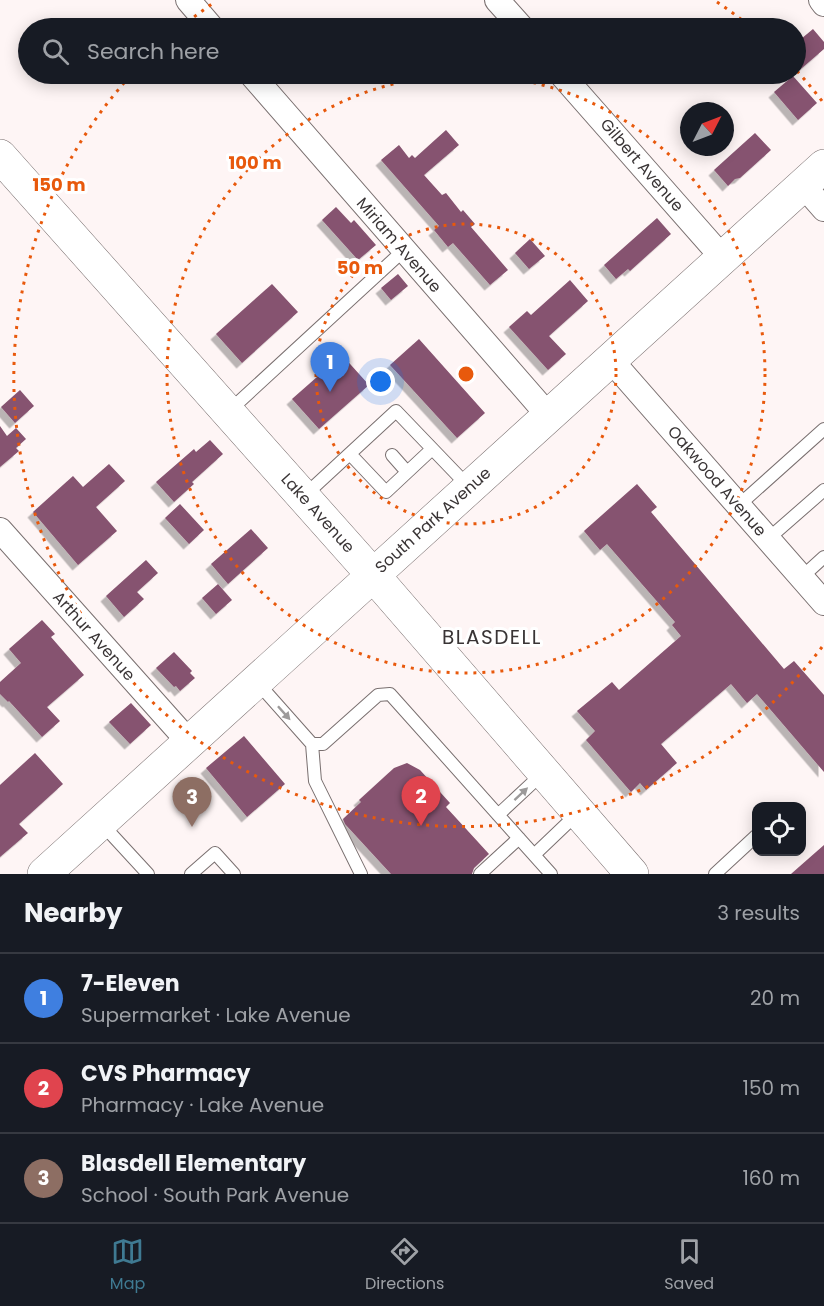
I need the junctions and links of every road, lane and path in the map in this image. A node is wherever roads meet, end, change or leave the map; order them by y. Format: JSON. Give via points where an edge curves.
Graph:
{"nodes":[{"id":1,"x":188,"y":0,"type":"edge"},
{"id":2,"x":497,"y":0,"type":"edge"},
{"id":3,"x":821,"y":0,"type":"edge"},
{"id":4,"x":824,"y":4,"type":"edge"},
{"id":5,"x":203,"y":18,"type":"edge"},
{"id":6,"x":513,"y":18,"type":"edge"},
{"id":7,"x":260,"y":84,"type":"edge"},
{"id":8,"x":570,"y":84,"type":"edge"},
{"id":9,"x":0,"y":156,"type":"edge"},
{"id":10,"x":817,"y":187,"type":"edge"},
{"id":11,"x":404,"y":250,"type":"junction"},
{"id":12,"x":722,"y":257,"type":"junction"},
{"id":13,"x":610,"y":359,"type":"junction"},
{"id":14,"x":228,"y":412,"type":"junction"},
{"id":15,"x":548,"y":415,"type":"junction"},
{"id":16,"x":824,"y":429,"type":"edge"},
{"id":17,"x":432,"y":449,"type":"junction"},
{"id":18,"x":350,"y":454,"type":"junction"},
{"id":19,"x":392,"y":455,"type":"dead end"},
{"id":20,"x":407,"y":472,"type":"junction"},
{"id":21,"x":469,"y":487,"type":"junction"},
{"id":22,"x":824,"y":490,"type":"edge"},
{"id":23,"x":303,"y":496,"type":"junction"},
{"id":24,"x":738,"y":506,"type":"junction"},
{"id":25,"x":0,"y":530,"type":"edge"},
{"id":26,"x":768,"y":539,"type":"junction"},
{"id":27,"x":824,"y":557,"type":"edge"},
{"id":28,"x":373,"y":575,"type":"junction"},
{"id":29,"x":802,"y":577,"type":"junction"},
{"id":30,"x":824,"y":603,"type":"edge"},
{"id":31,"x":256,"y":681,"type":"junction"},
{"id":32,"x":189,"y":742,"type":"junction"},
{"id":33,"x":312,"y":744,"type":"junction"},
{"id":34,"x":544,"y":773,"type":"junction"},
{"id":35,"x":579,"y":813,"type":"junction"},
{"id":36,"x":498,"y":815,"type":"junction"},
{"id":37,"x":101,"y":822,"type":"junction"},
{"id":38,"x":519,"y":838,"type":"junction"},
{"id":39,"x":752,"y":840,"type":"edge"},
{"id":40,"x":534,"y":855,"type":"junction"},
{"id":41,"x":44,"y":874,"type":"edge"},
{"id":42,"x":148,"y":874,"type":"edge"},
{"id":43,"x":190,"y":874,"type":"edge"},
{"id":44,"x":234,"y":874,"type":"edge"},
{"id":45,"x":361,"y":874,"type":"edge"},
{"id":46,"x":480,"y":874,"type":"edge"},
{"id":47,"x":551,"y":874,"type":"edge"},
{"id":48,"x":632,"y":874,"type":"edge"},
{"id":49,"x":715,"y":874,"type":"edge"}],
"edges":[{"from":1,"to":5,"type":"street"},
{"from":2,"to":6,"type":"street"},
{"from":3,"to":4,"type":"street"},
{"from":7,"to":11,"type":"street","name":"Miriam Avenue"},
{"from":8,"to":12,"type":"street","name":"Gilbert Avenue"},
{"from":9,"to":14,"type":"main road","name":"Lake Avenue"},
{"from":10,"to":12,"type":"main road","name":"South Park Avenue"},
{"from":11,"to":14,"type":"lane"},
{"from":11,"to":15,"type":"street","name":"Miriam Avenue"},
{"from":12,"to":13,"type":"main road","name":"South Park Avenue"},
{"from":13,"to":15,"type":"main road","name":"South Park Avenue"},
{"from":13,"to":24,"type":"street","name":"Oakwood Avenue"},
{"from":14,"to":23,"type":"main road","name":"Lake Avenue"},
{"from":15,"to":21,"type":"main road","name":"South Park Avenue"},
{"from":16,"to":24,"type":"lane"},
{"from":17,"to":18,"type":"lane","via":[[396,411],[375,437]]},
{"from":17,"to":20,"type":"lane"},
{"from":17,"to":21,"type":"lane"},
{"from":18,"to":20,"type":"lane","via":[[386,492]]},
{"from":18,"to":23,"type":"lane"},
{"from":19,"to":20,"type":"lane"},
{"from":21,"to":28,"type":"main road","name":"South Park Avenue"},
{"from":22,"to":26,"type":"lane"},
{"from":23,"to":28,"type":"main road","name":"Lake Avenue"},
{"from":24,"to":26,"type":"street","name":"Oakwood Avenue"},
{"from":25,"to":32,"type":"street","name":"Arthur Avenue"},
{"from":26,"to":29,"type":"street","name":"Oakwood Avenue"},
{"from":27,"to":29,"type":"lane"},
{"from":28,"to":31,"type":"main road","name":"South Park Avenue"},
{"from":28,"to":34,"type":"main road","name":"Lake Avenue"},
{"from":29,"to":30,"type":"street","name":"Oakwood Avenue"},
{"from":31,"to":32,"type":"main road","name":"South Park Avenue"},
{"from":31,"to":33,"type":"lane","one_way":true},
{"from":32,"to":37,"type":"main road","name":"South Park Avenue"},
{"from":33,"to":36,"type":"lane","via":[[323,744],[378,695],[390,694]]},
{"from":33,"to":45,"type":"lane","via":[[315,781]]},
{"from":34,"to":35,"type":"main road","name":"Lake Avenue"},
{"from":36,"to":34,"type":"lane","one_way":true},
{"from":35,"to":40,"type":"lane"},
{"from":35,"to":48,"type":"main road","name":"Lake Avenue"},
{"from":36,"to":38,"type":"lane"},
{"from":37,"to":41,"type":"main road","name":"South Park Avenue"},
{"from":37,"to":42,"type":"lane"},
{"from":38,"to":40,"type":"lane"},
{"from":38,"to":46,"type":"lane"},
{"from":39,"to":49,"type":"lane"},
{"from":40,"to":47,"type":"lane"},
{"from":43,"to":44,"type":"lane","via":[[215,853]]}]}
